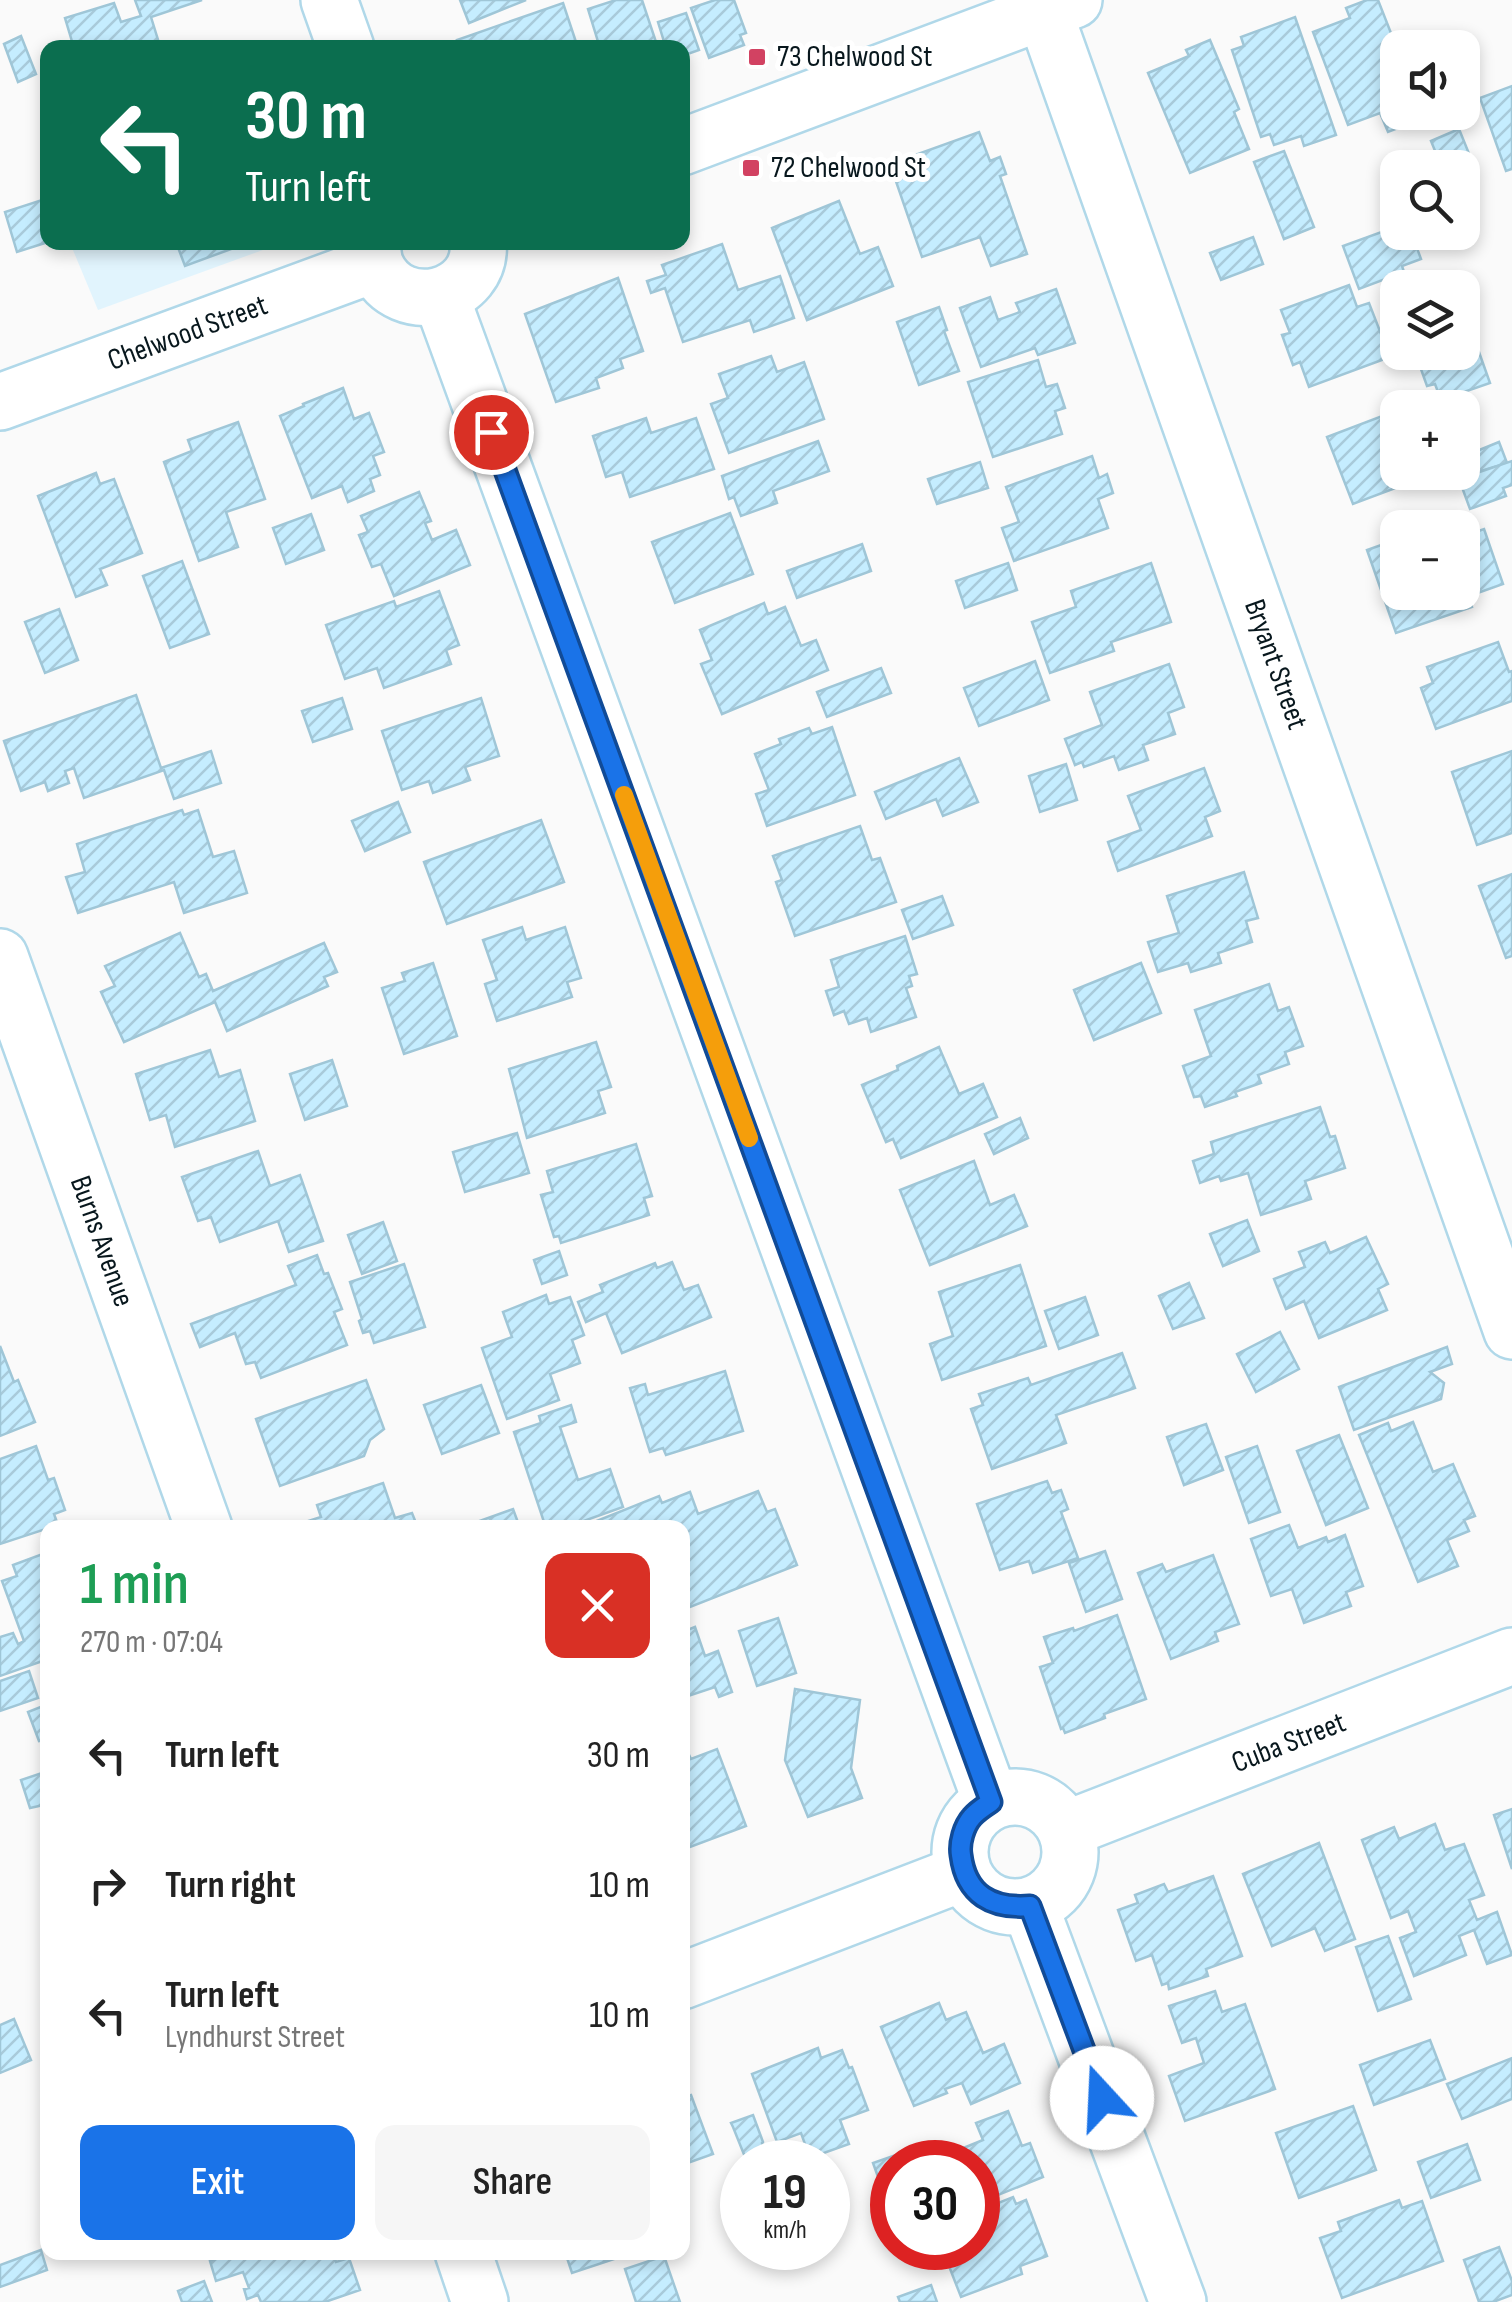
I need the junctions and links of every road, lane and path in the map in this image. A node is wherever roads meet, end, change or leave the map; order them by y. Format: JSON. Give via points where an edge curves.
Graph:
{"nodes":[{"id":1,"x":329,"y":0,"type":"edge"},
{"id":2,"x":1052,"y":4,"type":"edge"},
{"id":3,"x":343,"y":40,"type":"edge"},
{"id":4,"x":690,"y":144,"type":"edge"},
{"id":5,"x":479,"y":250,"type":"edge"},
{"id":6,"x":374,"y":253,"type":"edge"},
{"id":7,"x":442,"y":296,"type":"junction"},
{"id":8,"x":0,"y":402,"type":"edge"},
{"id":9,"x":0,"y":957,"type":"edge"},
{"id":10,"x":1512,"y":1331,"type":"edge"},
{"id":11,"x":201,"y":1520,"type":"edge"},
{"id":12,"x":1512,"y":1656,"type":"edge"},
{"id":13,"x":991,"y":1802,"type":"junction"},
{"id":14,"x":1066,"y":1829,"type":"junction"},
{"id":15,"x":963,"y":1872,"type":"junction"},
{"id":16,"x":1030,"y":1906,"type":"junction"},
{"id":17,"x":690,"y":1979,"type":"edge"},
{"id":18,"x":466,"y":2260,"type":"edge"},
{"id":19,"x":480,"y":2302,"type":"edge"},
{"id":20,"x":1178,"y":2302,"type":"edge"}],
"edges":[{"from":1,"to":3,"type":"street"},
{"from":2,"to":4,"type":"street"},
{"from":2,"to":10,"type":"street","name":"Bryant Street"},
{"from":5,"to":7,"type":"street","via":[[466,280]]},
{"from":6,"to":7,"type":"street","via":[[390,286],[415,298]]},
{"from":6,"to":8,"type":"street","name":"Chelwood Street"},
{"from":7,"to":13,"type":"street"},
{"from":9,"to":11,"type":"street","name":"Burns Avenue"},
{"from":12,"to":14,"type":"street","name":"Cuba Street"},
{"from":13,"to":14,"type":"street","via":[[1012,1796],[1034,1800]]},
{"from":13,"to":15,"type":"street","via":[[970,1819],[960,1845]]},
{"from":14,"to":16,"type":"street","via":[[1071,1860],[1058,1889]]},
{"from":15,"to":16,"type":"street","via":[[991,1902]]},
{"from":15,"to":17,"type":"street"},
{"from":16,"to":20,"type":"street"},
{"from":18,"to":19,"type":"street"}]}
